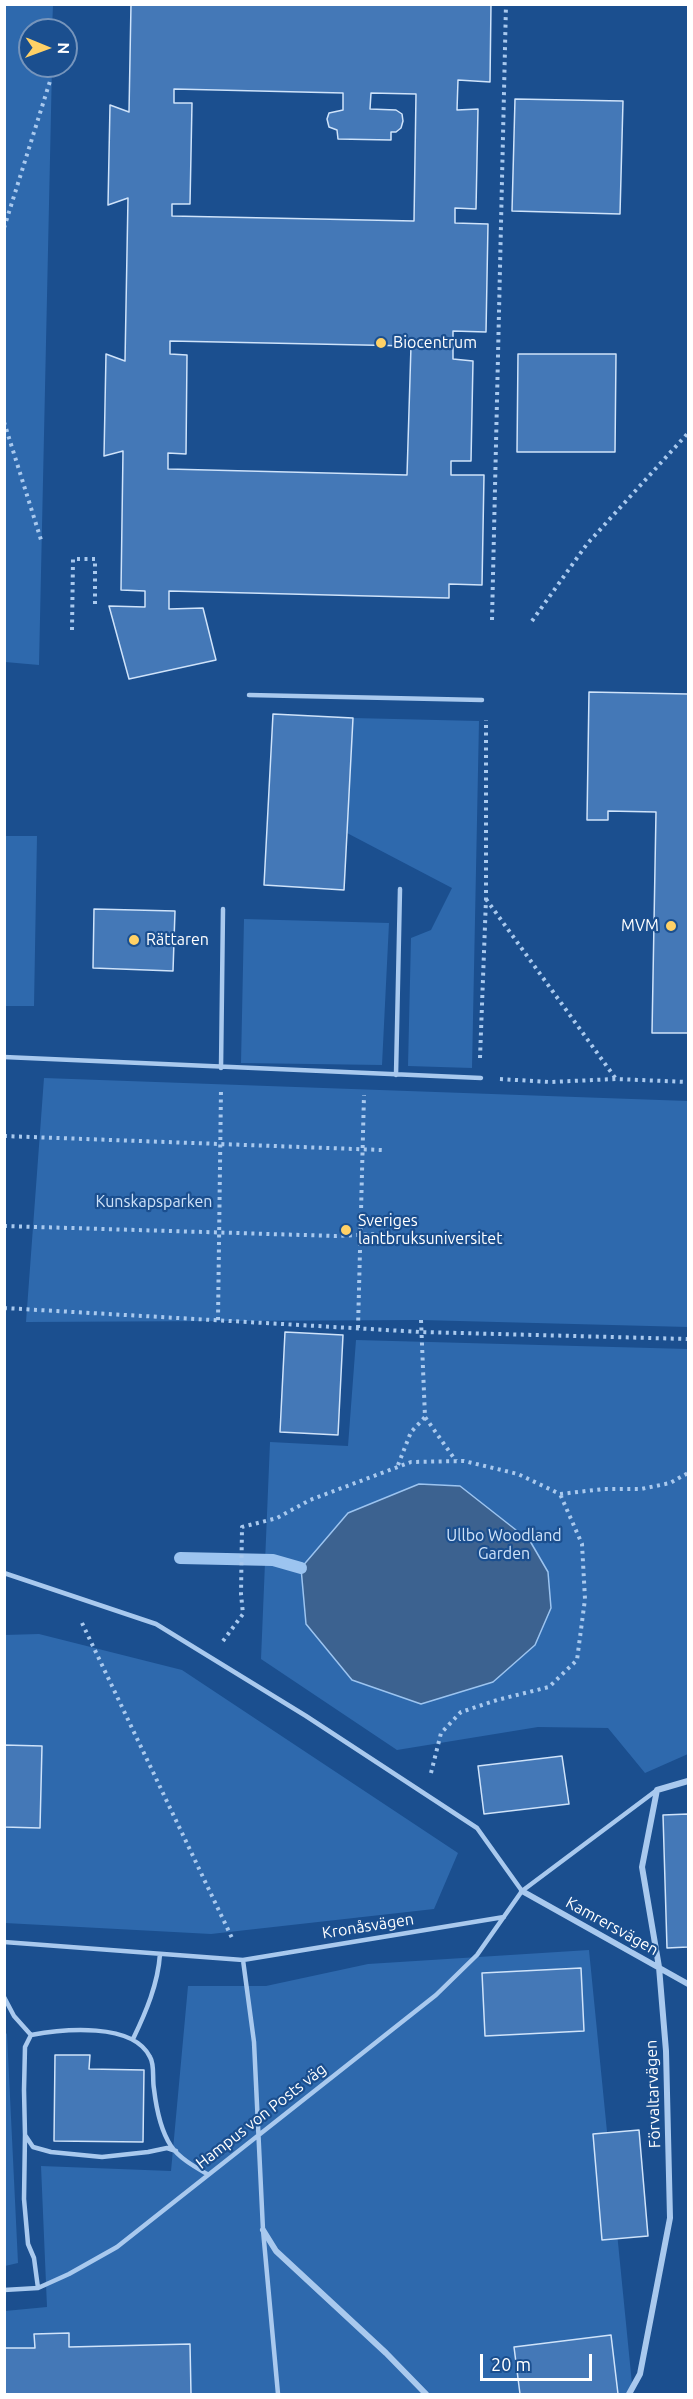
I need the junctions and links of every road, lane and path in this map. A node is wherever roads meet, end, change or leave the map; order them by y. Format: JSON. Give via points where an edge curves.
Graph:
{"nodes":[{"id":1,"x":506,"y":4,"type":"edge"},
{"id":2,"x":51,"y":78,"type":"dead end"},
{"id":3,"x":4,"y":228,"type":"edge"},
{"id":4,"x":4,"y":422,"type":"edge"},
{"id":5,"x":688,"y":433,"type":"edge"},
{"id":6,"x":42,"y":543,"type":"dead end"},
{"id":7,"x":95,"y":608,"type":"dead end"},
{"id":8,"x":492,"y":620,"type":"dead end"},
{"id":9,"x":532,"y":621,"type":"dead end"},
{"id":10,"x":72,"y":630,"type":"dead end"},
{"id":11,"x":249,"y":695,"type":"dead end"},
{"id":12,"x":482,"y":700,"type":"dead end"},
{"id":13,"x":486,"y":709,"type":"dead end"},
{"id":14,"x":400,"y":890,"type":"dead end"},
{"id":15,"x":486,"y":899,"type":"junction"},
{"id":16,"x":223,"y":909,"type":"dead end"},
{"id":17,"x":4,"y":1058,"type":"edge"},
{"id":18,"x":221,"y":1068,"type":"junction"},
{"id":19,"x":364,"y":1074,"type":"junction"},
{"id":20,"x":396,"y":1075,"type":"junction"},
{"id":21,"x":481,"y":1078,"type":"junction"},
{"id":22,"x":616,"y":1079,"type":"junction"},
{"id":23,"x":688,"y":1082,"type":"edge"},
{"id":24,"x":4,"y":1136,"type":"edge"},
{"id":25,"x":220,"y":1144,"type":"junction"},
{"id":26,"x":362,"y":1150,"type":"junction"},
{"id":27,"x":382,"y":1150,"type":"dead end"},
{"id":28,"x":4,"y":1226,"type":"edge"},
{"id":29,"x":220,"y":1232,"type":"junction"},
{"id":30,"x":360,"y":1234,"type":"junction"},
{"id":31,"x":379,"y":1234,"type":"dead end"},
{"id":32,"x":4,"y":1308,"type":"edge"},
{"id":33,"x":218,"y":1320,"type":"junction"},
{"id":34,"x":421,"y":1320,"type":"dead end"},
{"id":35,"x":358,"y":1328,"type":"junction"},
{"id":36,"x":421,"y":1332,"type":"junction"},
{"id":37,"x":688,"y":1339,"type":"edge"},
{"id":38,"x":426,"y":1417,"type":"junction"},
{"id":39,"x":457,"y":1461,"type":"junction"},
{"id":40,"x":398,"y":1466,"type":"junction"},
{"id":41,"x":688,"y":1473,"type":"edge"},
{"id":42,"x":560,"y":1494,"type":"junction"},
{"id":43,"x":4,"y":1573,"type":"edge"},
{"id":44,"x":69,"y":1595,"type":"junction"},
{"id":45,"x":207,"y":1655,"type":"junction"},
{"id":46,"x":688,"y":1781,"type":"edge"},
{"id":47,"x":657,"y":1790,"type":"junction"},
{"id":48,"x":425,"y":1794,"type":"junction"},
{"id":49,"x":522,"y":1891,"type":"junction"},
{"id":50,"x":504,"y":1917,"type":"junction"},
{"id":51,"x":4,"y":1942,"type":"edge"},
{"id":52,"x":160,"y":1954,"type":"junction"},
{"id":53,"x":243,"y":1960,"type":"junction"},
{"id":54,"x":659,"y":1967,"type":"junction"},
{"id":55,"x":688,"y":1984,"type":"edge"},
{"id":56,"x":4,"y":1997,"type":"edge"},
{"id":57,"x":31,"y":2035,"type":"junction"},
{"id":58,"x":133,"y":2039,"type":"junction"},
{"id":59,"x":257,"y":2134,"type":"junction"},
{"id":60,"x":25,"y":2135,"type":"junction"},
{"id":61,"x":176,"y":2151,"type":"junction"},
{"id":62,"x":207,"y":2174,"type":"junction"},
{"id":63,"x":263,"y":2230,"type":"junction"},
{"id":64,"x":38,"y":2288,"type":"junction"},
{"id":65,"x":4,"y":2290,"type":"edge"},
{"id":66,"x":278,"y":2394,"type":"edge"},
{"id":67,"x":426,"y":2394,"type":"edge"},
{"id":68,"x":629,"y":2394,"type":"edge"}],
"edges":[{"from":1,"to":8,"type":"path"},
{"from":2,"to":3,"type":"path"},
{"from":4,"to":6,"type":"path"},
{"from":5,"to":9,"type":"path","via":[[587,544]]},
{"from":7,"to":10,"type":"path","via":[[95,559],[73,559]]},
{"from":11,"to":12,"type":"lane"},
{"from":13,"to":15,"type":"path"},
{"from":14,"to":20,"type":"lane"},
{"from":15,"to":21,"type":"path"},
{"from":15,"to":22,"type":"path"},
{"from":16,"to":18,"type":"lane"},
{"from":17,"to":18,"type":"lane"},
{"from":18,"to":19,"type":"lane"},
{"from":18,"to":25,"type":"path"},
{"from":19,"to":20,"type":"lane"},
{"from":19,"to":26,"type":"path"},
{"from":20,"to":21,"type":"lane"},
{"from":21,"to":22,"type":"path","via":[[550,1082]]},
{"from":22,"to":23,"type":"path"},
{"from":24,"to":25,"type":"path"},
{"from":25,"to":26,"type":"path"},
{"from":25,"to":29,"type":"path"},
{"from":26,"to":27,"type":"path"},
{"from":26,"to":30,"type":"path"},
{"from":28,"to":29,"type":"path"},
{"from":29,"to":30,"type":"path"},
{"from":29,"to":33,"type":"path"},
{"from":30,"to":31,"type":"path"},
{"from":30,"to":35,"type":"path"},
{"from":32,"to":33,"type":"path"},
{"from":33,"to":35,"type":"path"},
{"from":34,"to":36,"type":"path"},
{"from":35,"to":36,"type":"path"},
{"from":36,"to":37,"type":"path"},
{"from":36,"to":38,"type":"path"},
{"from":38,"to":39,"type":"path"},
{"from":38,"to":40,"type":"path","via":[[411,1432]]},
{"from":39,"to":40,"type":"path"},
{"from":39,"to":42,"type":"path","via":[[518,1474]]},
{"from":40,"to":45,"type":"path","via":[[310,1500],[277,1518],[242,1527],[243,1614],[228,1637]]},
{"from":41,"to":42,"type":"path","via":[[670,1483],[641,1490]]},
{"from":42,"to":48,"type":"path","via":[[582,1544],[585,1599],[577,1660],[549,1687],[461,1712],[441,1732]]},
{"from":43,"to":44,"type":"lane"},
{"from":44,"to":45,"type":"lane","via":[[156,1624]]},
{"from":44,"to":53,"type":"path"},
{"from":45,"to":48,"type":"lane"},
{"from":46,"to":47,"type":"street"},
{"from":47,"to":49,"type":"lane"},
{"from":47,"to":54,"type":"street","name":"Förvaltarvägen","via":[[642,1867]]},
{"from":48,"to":49,"type":"lane","via":[[477,1828]]},
{"from":49,"to":50,"type":"lane"},
{"from":49,"to":54,"type":"street","name":"Kamrersvägen"},
{"from":50,"to":53,"type":"lane","name":"Kronåsvägen"},
{"from":50,"to":59,"type":"lane","name":"Hampus von Posts väg","via":[[477,1955],[436,1995]]},
{"from":51,"to":52,"type":"lane","name":"Kronåsvägen"},
{"from":52,"to":53,"type":"lane","name":"Kronåsvägen"},
{"from":52,"to":58,"type":"lane","via":[[150,1999]]},
{"from":53,"to":59,"type":"lane","via":[[254,2042]]},
{"from":54,"to":55,"type":"street","name":"Kamrersvägen"},
{"from":54,"to":68,"type":"street","name":"Förvaltarvägen","via":[[666,2051],[670,2218],[640,2374]]},
{"from":56,"to":57,"type":"lane"},
{"from":57,"to":58,"type":"lane","via":[[88,2031]]},
{"from":57,"to":60,"type":"lane","via":[[23,2063]]},
{"from":58,"to":61,"type":"lane","via":[[151,2058],[162,2125]]},
{"from":59,"to":62,"type":"lane","name":"Hampus von Posts väg"},
{"from":59,"to":63,"type":"lane"},
{"from":60,"to":61,"type":"lane","via":[[33,2146],[76,2155],[102,2157],[167,2148]]},
{"from":60,"to":64,"type":"lane","via":[[24,2199],[28,2244]]},
{"from":61,"to":62,"type":"lane"},
{"from":62,"to":64,"type":"lane","name":"Hampus von Posts väg","via":[[117,2247]]},
{"from":63,"to":66,"type":"lane"},
{"from":63,"to":67,"type":"street","via":[[276,2251]]},
{"from":64,"to":65,"type":"lane","name":"Hampus von Posts väg"}]}
